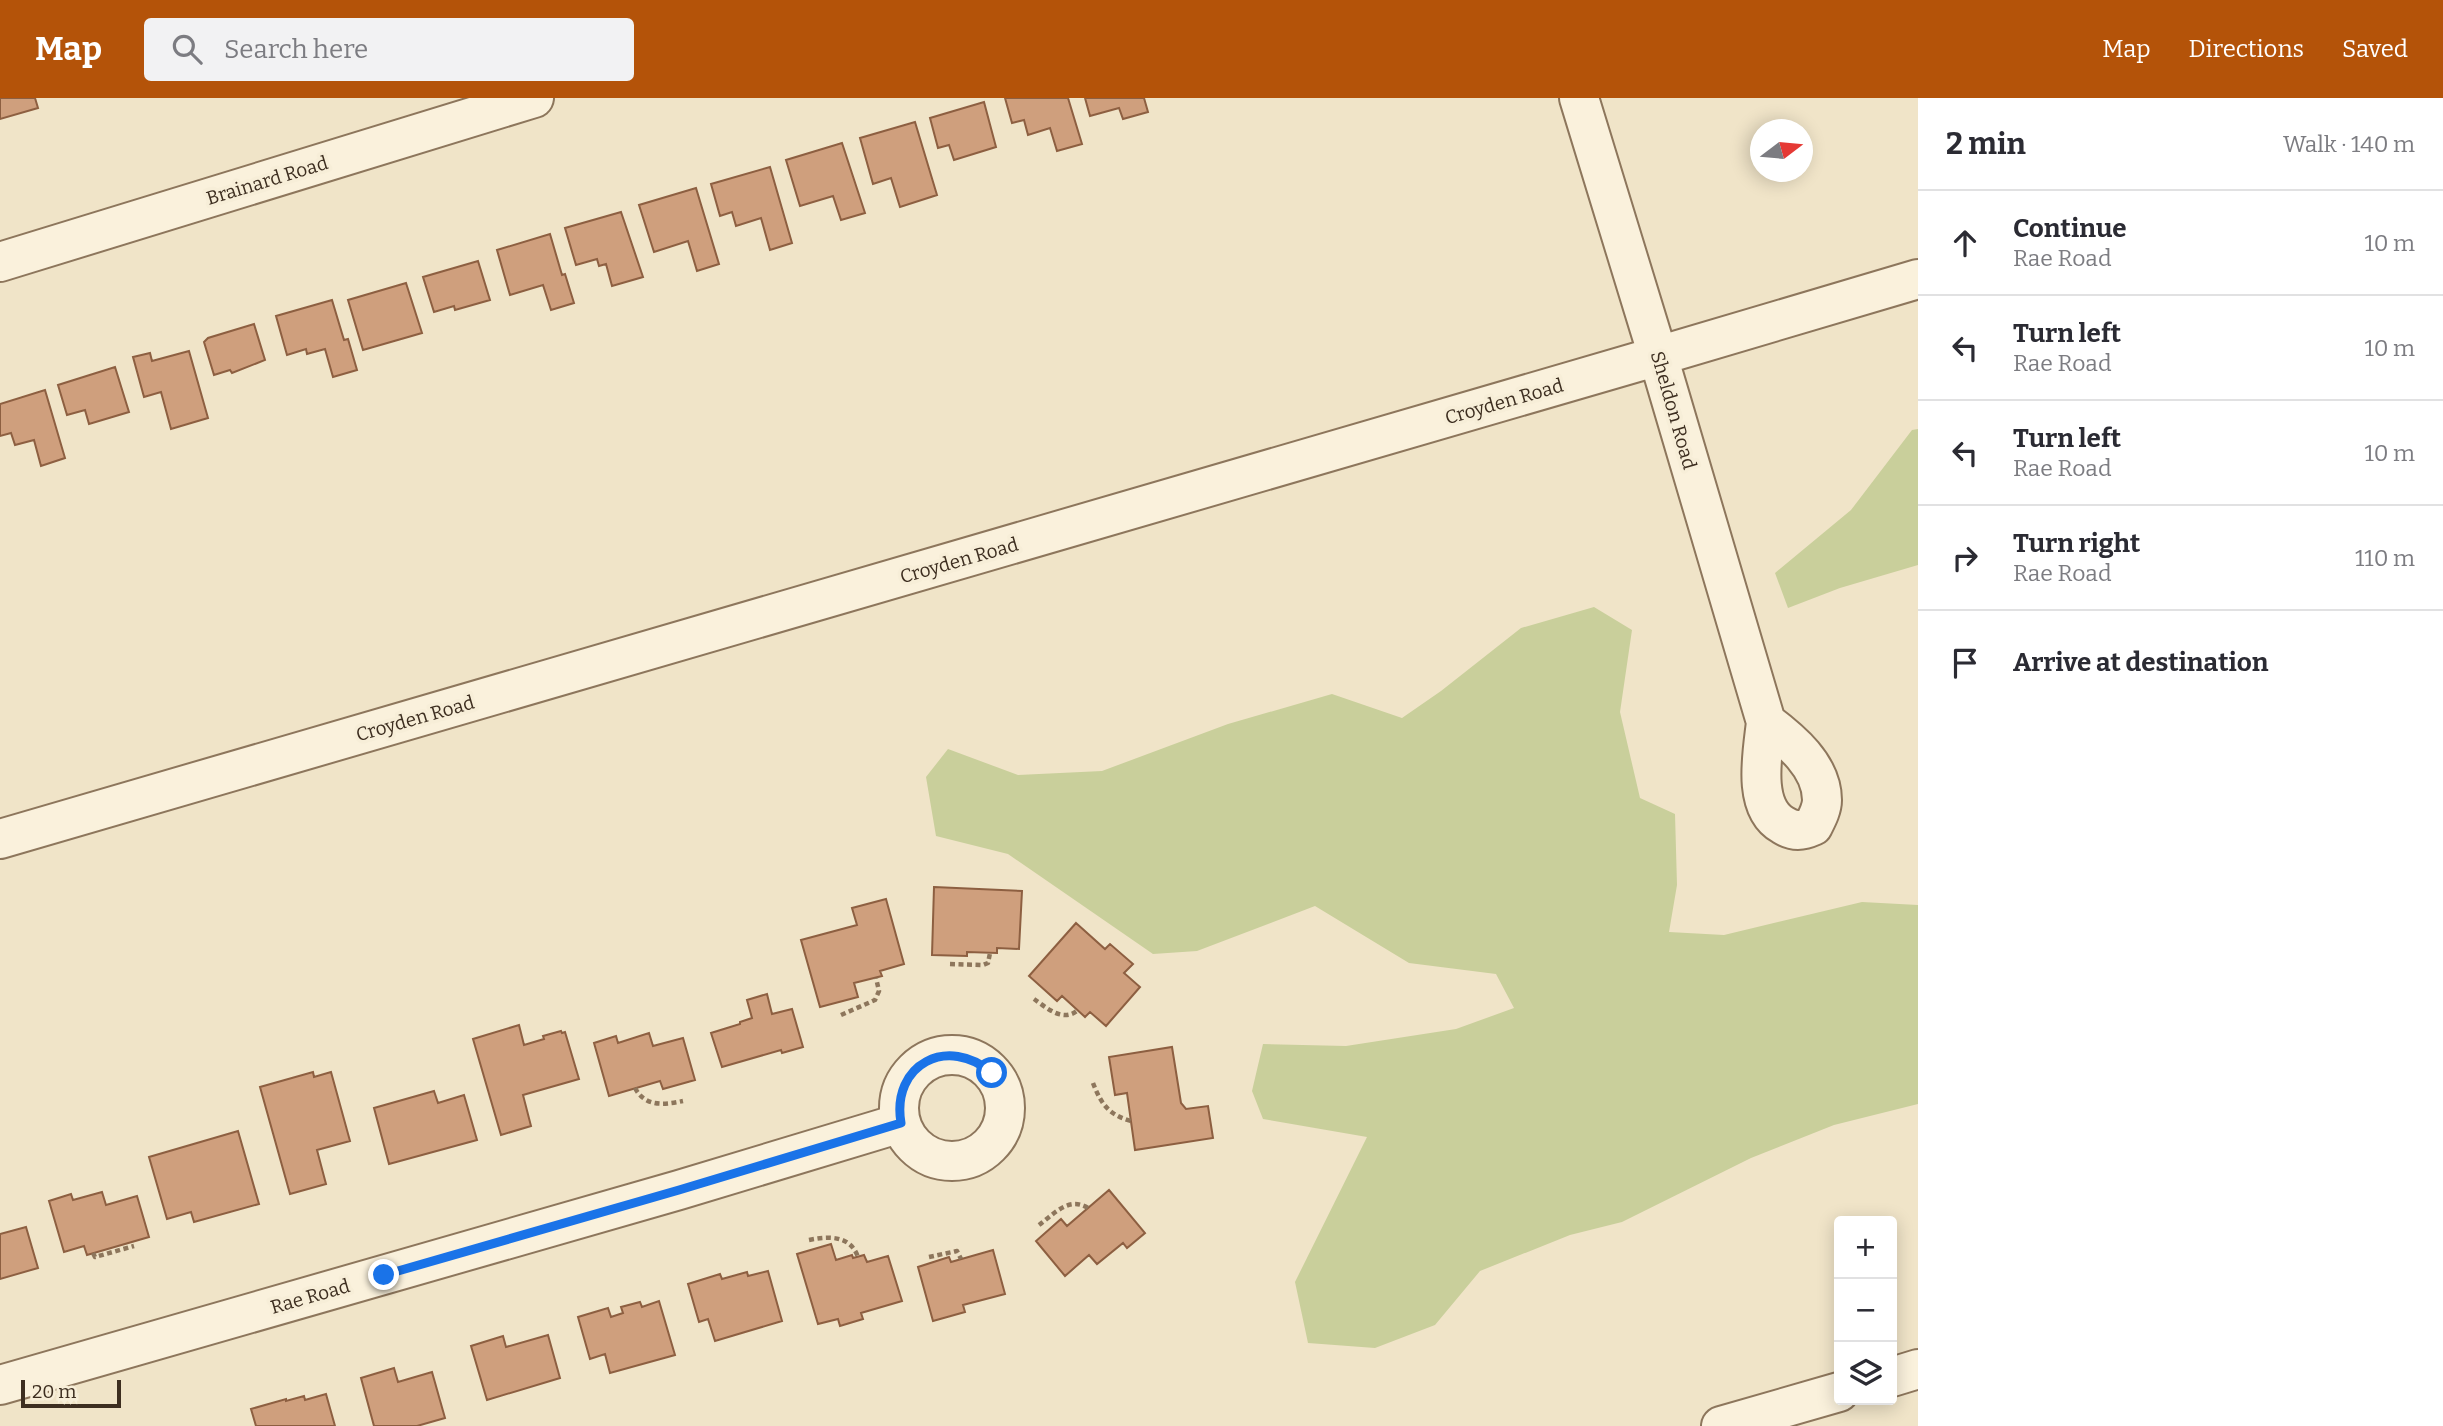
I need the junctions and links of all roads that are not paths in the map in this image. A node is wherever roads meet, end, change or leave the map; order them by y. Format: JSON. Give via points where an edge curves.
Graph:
{"nodes":[{"id":1,"x":534,"y":98,"type":"edge"},
{"id":2,"x":1579,"y":98,"type":"edge"},
{"id":3,"x":0,"y":262,"type":"edge"},
{"id":4,"x":1918,"y":278,"type":"edge"},
{"id":5,"x":1658,"y":356,"type":"junction"},
{"id":6,"x":1766,"y":722,"type":"dead end"},
{"id":7,"x":0,"y":839,"type":"edge"},
{"id":8,"x":901,"y":1123,"type":"dead end"},
{"id":9,"x":1918,"y":1369,"type":"edge"},
{"id":10,"x":1897,"y":1375,"type":"edge"},
{"id":11,"x":0,"y":1385,"type":"edge"},
{"id":12,"x":1834,"y":1393,"type":"edge"},
{"id":13,"x":1721,"y":1426,"type":"edge"}],
"edges":[{"from":1,"to":3,"type":"street","name":"Brainard Road"},
{"from":2,"to":5,"type":"street","name":"Sheldon Road"},
{"from":4,"to":5,"type":"street","name":"Croyden Road"},
{"from":5,"to":6,"type":"street","name":"Sheldon Road"},
{"from":5,"to":7,"type":"street","name":"Croyden Road"},
{"from":8,"to":11,"type":"street","name":"Rae Road"},
{"from":9,"to":10,"type":"street"},
{"from":12,"to":13,"type":"street"}]}
